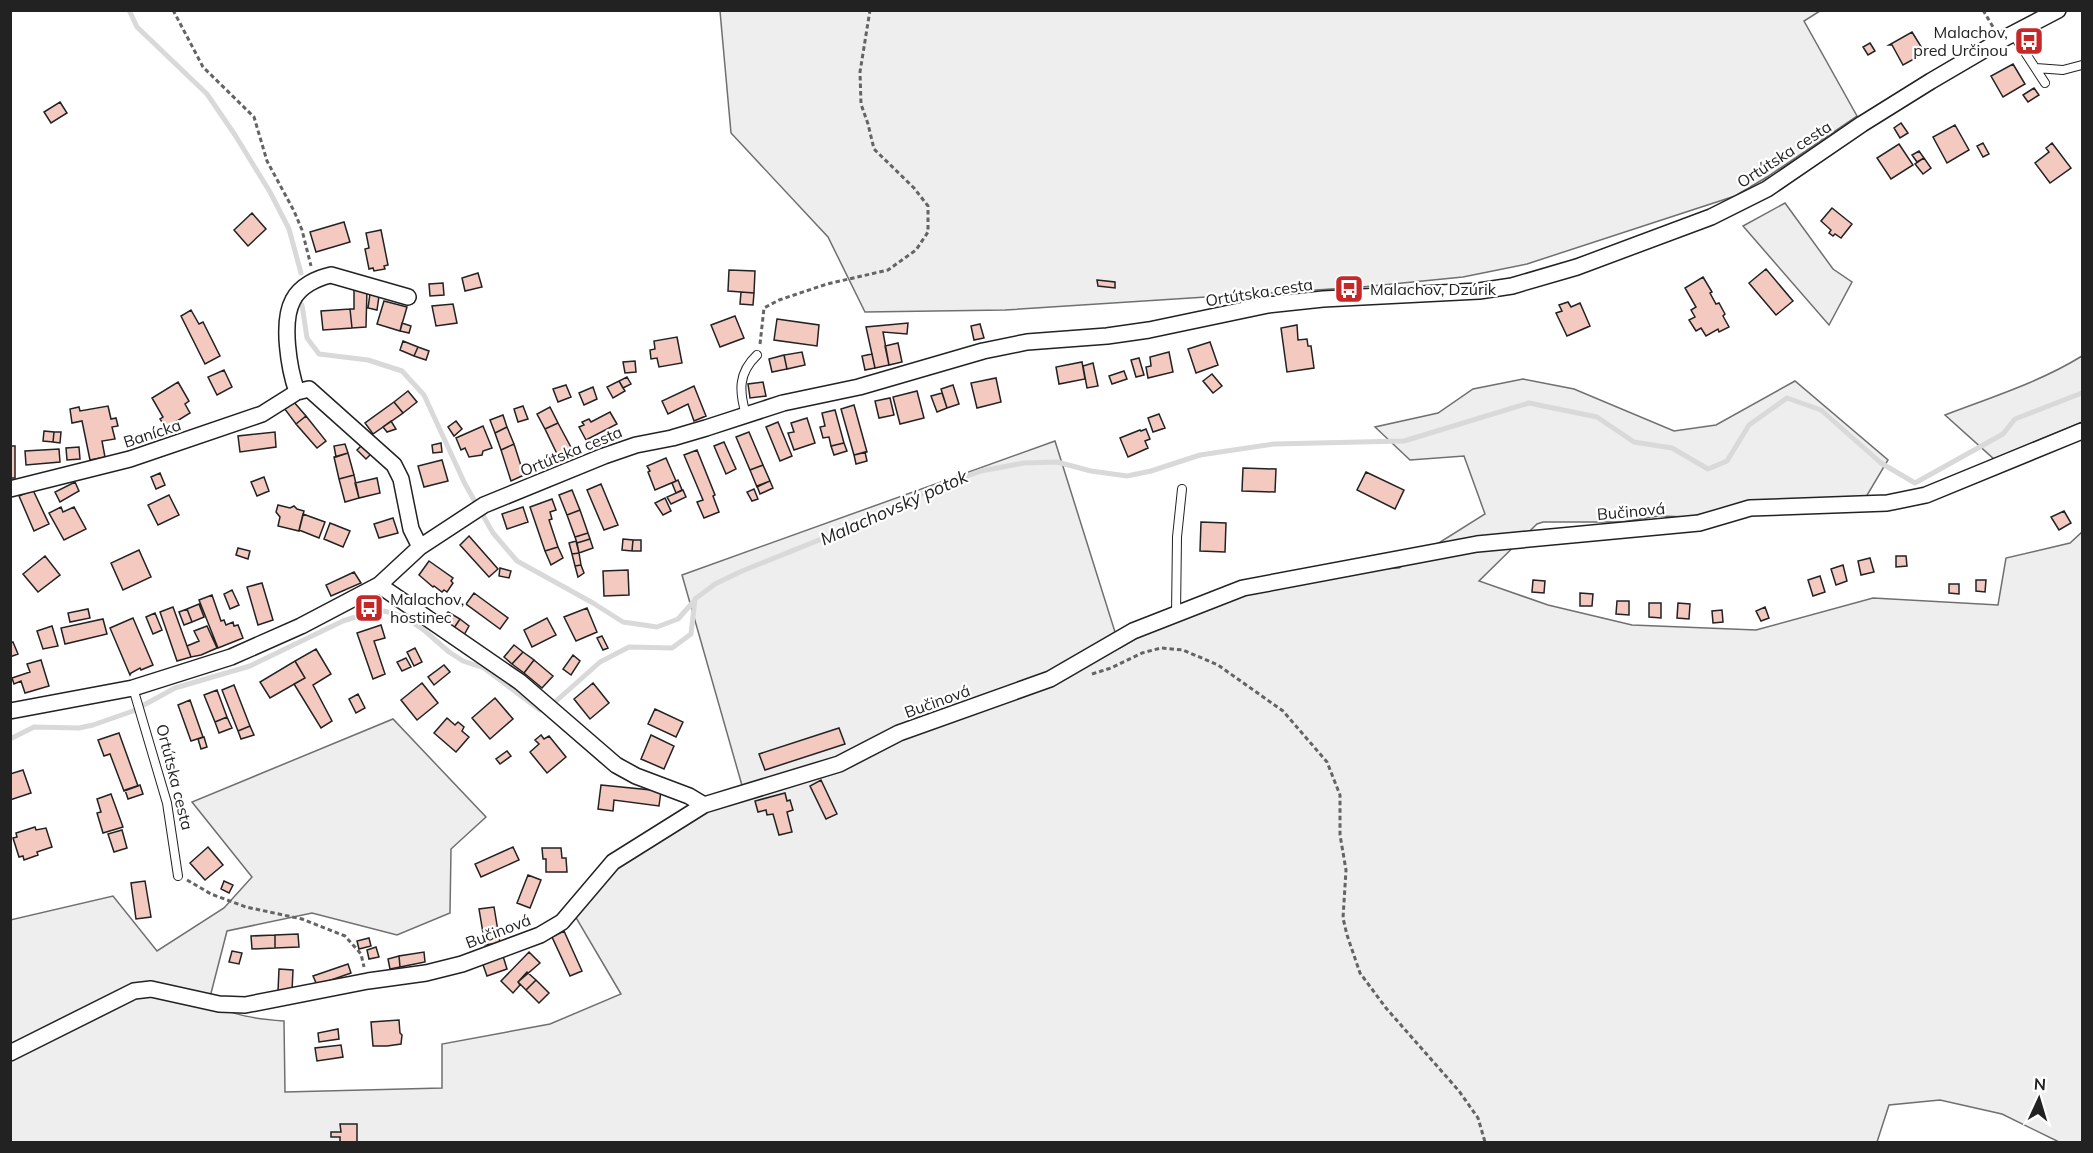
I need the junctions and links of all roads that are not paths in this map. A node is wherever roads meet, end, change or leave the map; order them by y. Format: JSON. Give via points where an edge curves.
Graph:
{"nodes":[{"id":1,"x":2058,"y":10,"type":"edge"},
{"id":2,"x":2013,"y":34,"type":"junction"},
{"id":3,"x":2082,"y":65,"type":"edge"},
{"id":4,"x":2036,"y":68,"type":"junction"},
{"id":5,"x":2045,"y":83,"type":"dead end"},
{"id":6,"x":408,"y":297,"type":"dead end"},
{"id":7,"x":757,"y":355,"type":"road end"},
{"id":8,"x":297,"y":392,"type":"junction"},
{"id":9,"x":746,"y":415,"type":"junction"},
{"id":10,"x":2082,"y":431,"type":"edge"},
{"id":11,"x":10,"y":489,"type":"edge"},
{"id":12,"x":1182,"y":489,"type":"dead end"},
{"id":13,"x":420,"y":547,"type":"junction"},
{"id":14,"x":379,"y":585,"type":"junction"},
{"id":15,"x":1176,"y":614,"type":"junction"},
{"id":16,"x":134,"y":692,"type":"junction"},
{"id":17,"x":12,"y":707,"type":"edge"},
{"id":18,"x":704,"y":805,"type":"junction"},
{"id":19,"x":178,"y":876,"type":"road end"},
{"id":20,"x":10,"y":1053,"type":"edge"}],
"edges":[{"from":1,"to":2,"type":"street","name":"Ortútska cesta"},
{"from":2,"to":4,"type":"lane"},
{"from":2,"to":9,"type":"street","name":"Ortútska cesta","via":[[1911,93],[1767,189],[1676,231],[1544,278],[1479,291],[1269,305],[1149,330],[1027,342]]},
{"from":3,"to":4,"type":"lane","via":[[2063,70]]},
{"from":4,"to":5,"type":"lane"},
{"from":6,"to":8,"type":"street","via":[[331,275],[312,282],[292,301],[289,319],[290,372]]},
{"from":7,"to":9,"type":"lane","via":[[740,385]]},
{"from":8,"to":11,"type":"street","name":"Banícka","via":[[262,414],[130,459]]},
{"from":8,"to":13,"type":"street","via":[[314,392],[394,465],[401,478],[411,529]]},
{"from":9,"to":13,"type":"street","name":"Ortútska cesta","via":[[604,456],[478,508]]},
{"from":10,"to":15,"type":"street","name":"Bučinová","via":[[1926,495],[1887,503],[1750,508],[1698,523],[1478,544],[1243,588]]},
{"from":12,"to":15,"type":"lane"},
{"from":13,"to":14,"type":"street","name":"Ortútska cesta"},
{"from":14,"to":16,"type":"street","name":"Ortútska cesta","via":[[231,657]]},
{"from":14,"to":18,"type":"street","via":[[502,669],[616,765]]},
{"from":15,"to":18,"type":"street","name":"Bučinová","via":[[1133,631],[1050,679],[899,734],[838,764]]},
{"from":16,"to":17,"type":"street","name":"Ortútska cesta"},
{"from":16,"to":19,"type":"lane","name":"Ortútska cesta","via":[[167,803]]},
{"from":18,"to":20,"type":"street","name":"Bučinová","via":[[613,862],[562,922],[540,935],[444,969],[244,1005],[219,1004],[151,989],[134,991]]}]}
